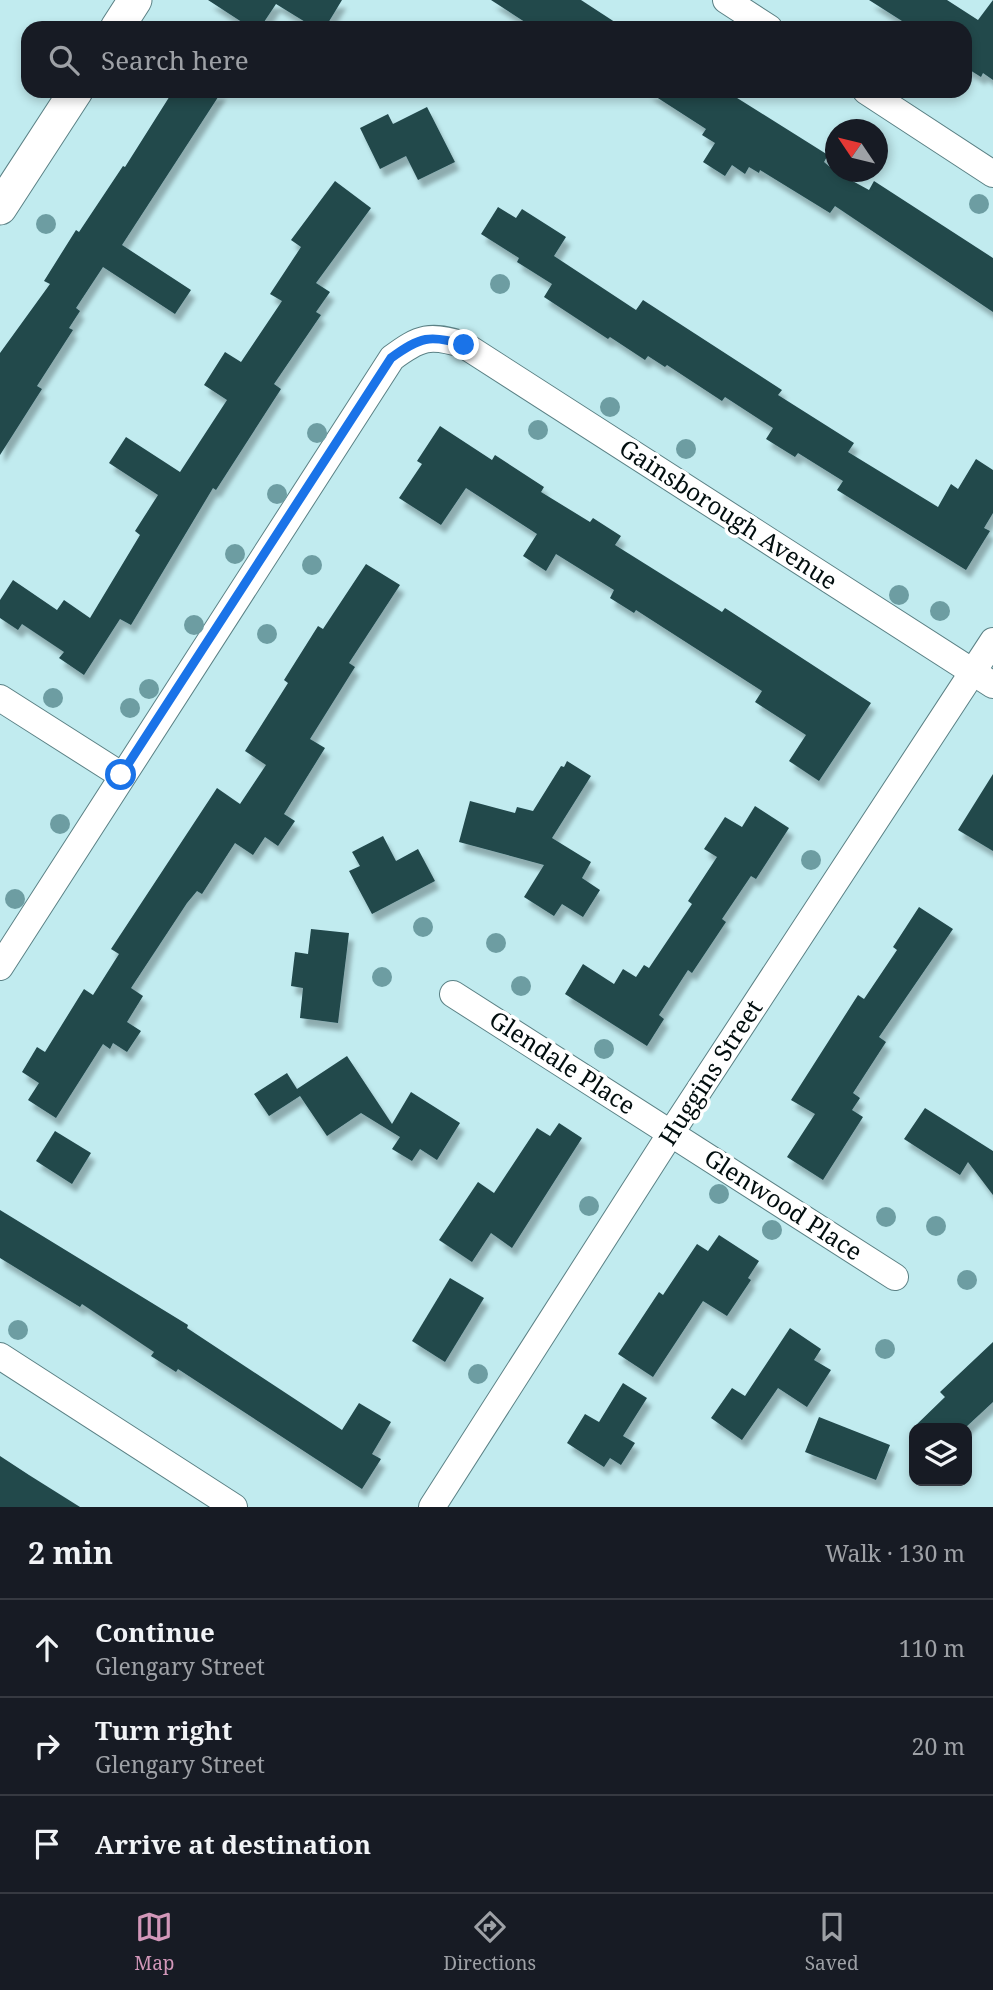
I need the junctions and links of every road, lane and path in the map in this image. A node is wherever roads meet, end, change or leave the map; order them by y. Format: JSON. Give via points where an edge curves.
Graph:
{"nodes":[{"id":1,"x":135,"y":0,"type":"edge"},
{"id":2,"x":726,"y":0,"type":"edge"},
{"id":3,"x":122,"y":21,"type":"edge"},
{"id":4,"x":758,"y":21,"type":"edge"},
{"id":5,"x":71,"y":98,"type":"edge"},
{"id":6,"x":877,"y":98,"type":"edge"},
{"id":7,"x":993,"y":174,"type":"edge"},
{"id":8,"x":0,"y":208,"type":"edge"},
{"id":9,"x":993,"y":640,"type":"edge"},
{"id":10,"x":983,"y":678,"type":"edge"},
{"id":11,"x":0,"y":698,"type":"edge"},
{"id":12,"x":121,"y":775,"type":"junction"},
{"id":13,"x":0,"y":967,"type":"edge"},
{"id":14,"x":453,"y":993,"type":"dead end"},
{"id":15,"x":671,"y":1133,"type":"junction"},
{"id":16,"x":895,"y":1277,"type":"dead end"},
{"id":17,"x":0,"y":1356,"type":"edge"},
{"id":18,"x":234,"y":1507,"type":"edge"},
{"id":19,"x":432,"y":1507,"type":"edge"}],
"edges":[{"from":1,"to":3,"type":"street"},
{"from":2,"to":4,"type":"street"},
{"from":5,"to":8,"type":"street"},
{"from":6,"to":7,"type":"street"},
{"from":9,"to":10,"type":"street","name":"Huggins Street"},
{"from":10,"to":12,"type":"street","name":"Gainsborough Avenue","via":[[464,345],[439,337],[415,340],[391,358]]},
{"from":10,"to":15,"type":"street","name":"Huggins Street"},
{"from":11,"to":12,"type":"street"},
{"from":12,"to":13,"type":"street"},
{"from":14,"to":15,"type":"street","name":"Glendale Place"},
{"from":15,"to":16,"type":"street","name":"Glenwood Place"},
{"from":15,"to":19,"type":"street","name":"Huggins Street"},
{"from":17,"to":18,"type":"street"}]}
